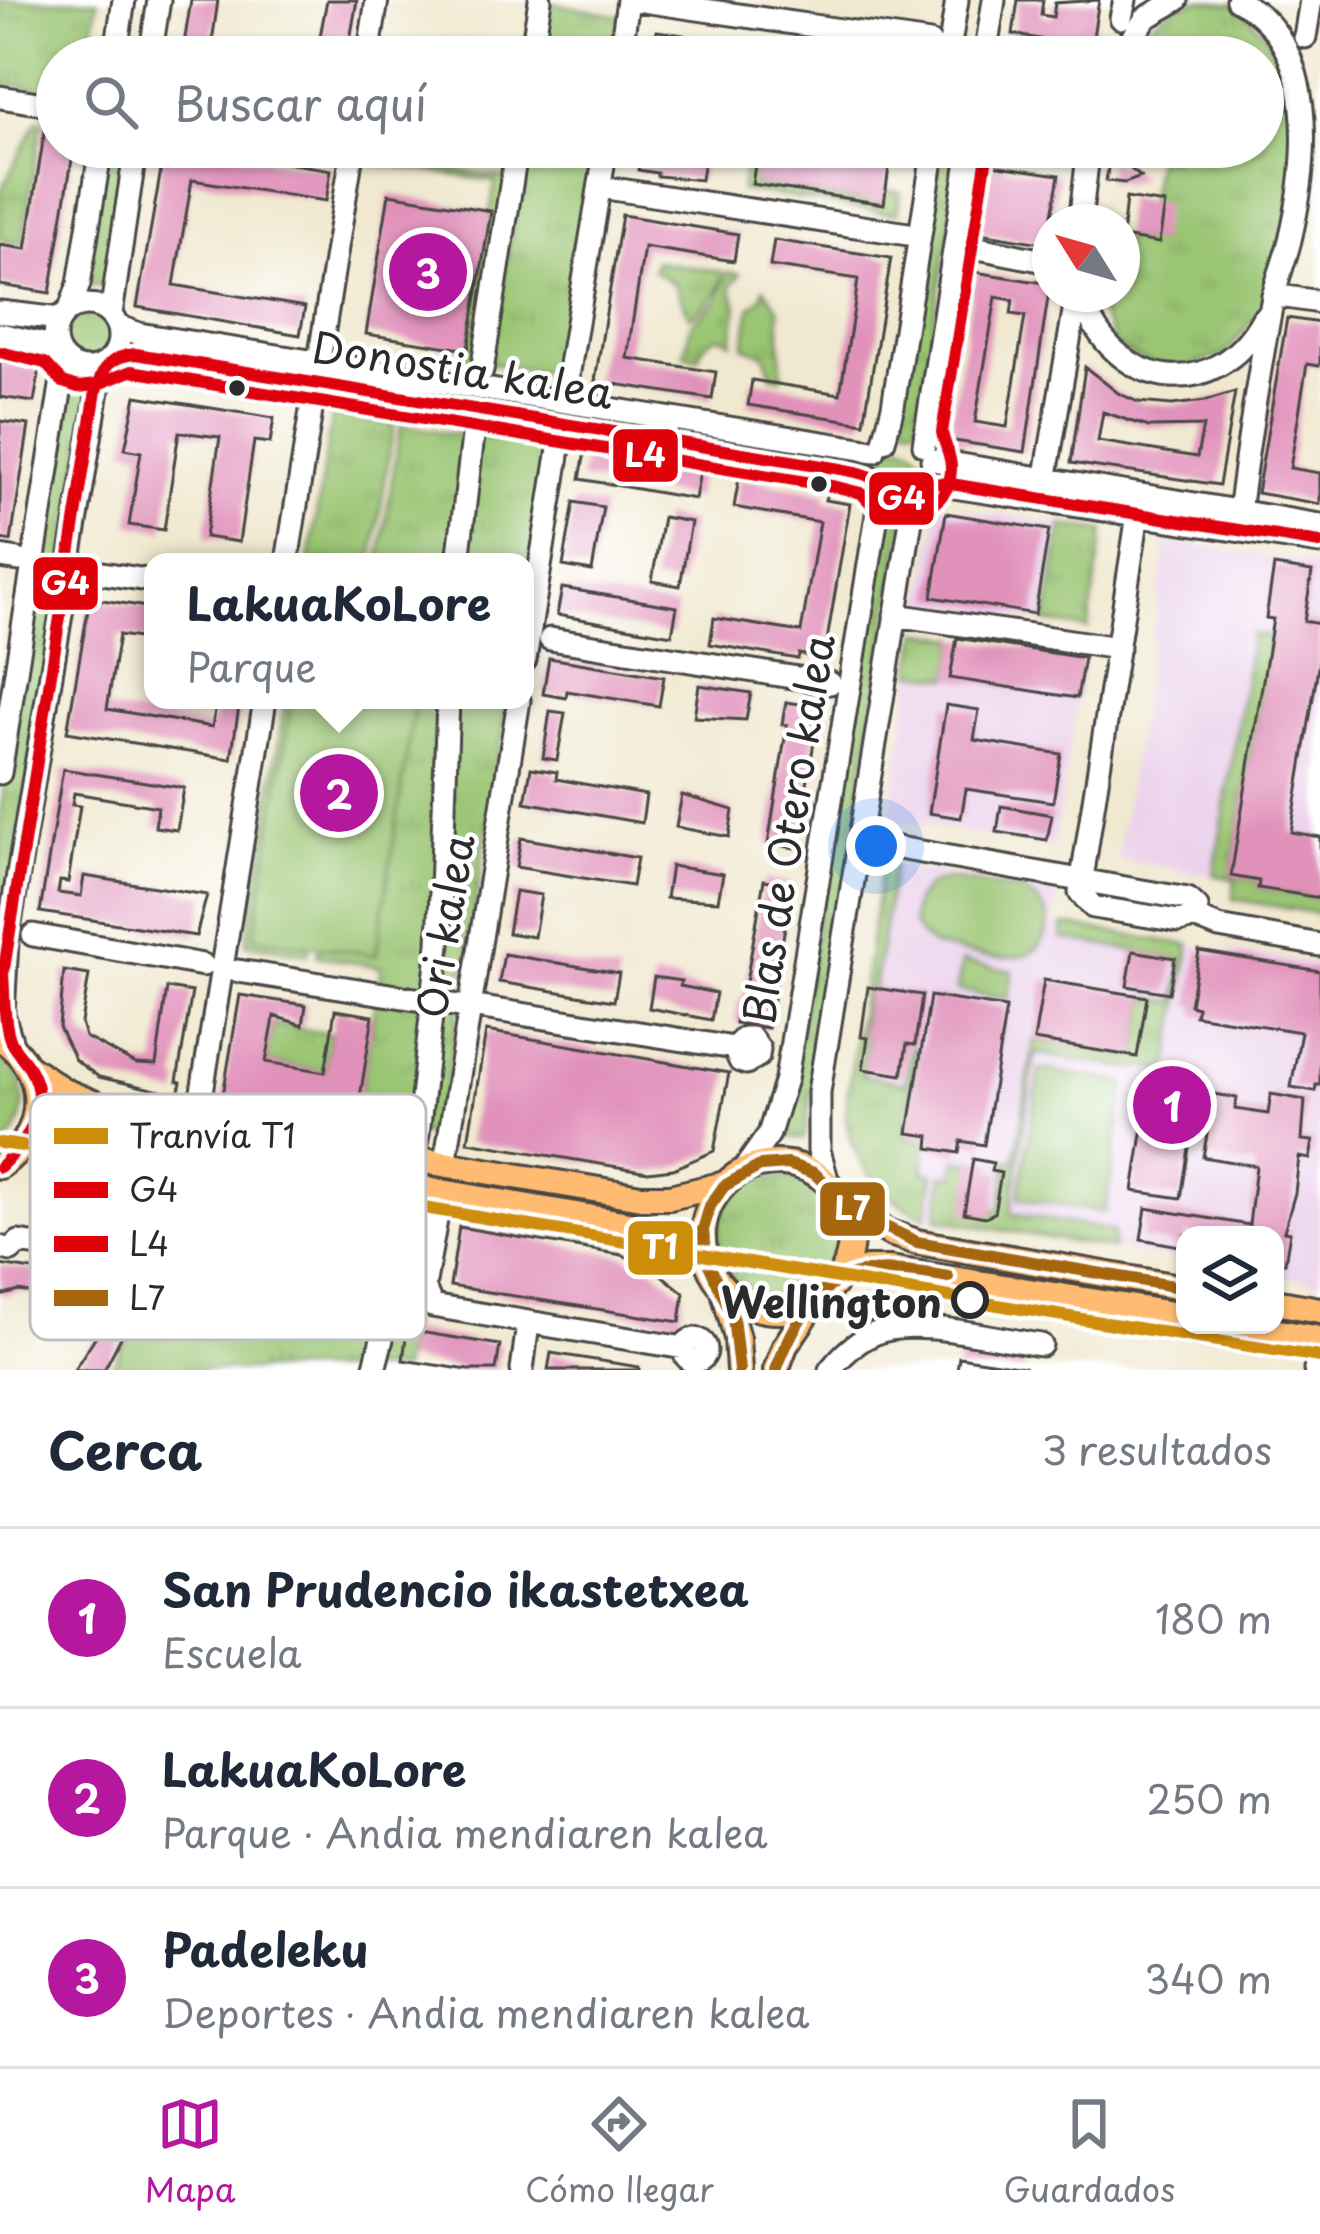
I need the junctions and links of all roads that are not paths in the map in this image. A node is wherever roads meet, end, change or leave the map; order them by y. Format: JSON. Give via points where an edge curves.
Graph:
{"nodes":[{"id":1,"x":124,"y":0,"type":"edge"},
{"id":2,"x":159,"y":0,"type":"edge"},
{"id":3,"x":377,"y":0,"type":"edge"},
{"id":4,"x":540,"y":0,"type":"edge"},
{"id":5,"x":632,"y":0,"type":"edge"},
{"id":6,"x":957,"y":0,"type":"edge"},
{"id":7,"x":994,"y":0,"type":"edge"},
{"id":8,"x":1177,"y":0,"type":"edge"},
{"id":9,"x":1238,"y":0,"type":"edge"},
{"id":10,"x":1311,"y":0,"type":"edge"},
{"id":11,"x":729,"y":7,"type":"edge"},
{"id":12,"x":118,"y":36,"type":"edge"},
{"id":13,"x":153,"y":36,"type":"edge"},
{"id":14,"x":371,"y":36,"type":"edge"},
{"id":15,"x":534,"y":36,"type":"edge"},
{"id":16,"x":624,"y":36,"type":"edge"},
{"id":17,"x":871,"y":36,"type":"edge"},
{"id":18,"x":944,"y":36,"type":"edge"},
{"id":19,"x":988,"y":36,"type":"edge"},
{"id":20,"x":1133,"y":36,"type":"edge"},
{"id":21,"x":1284,"y":36,"type":"edge"},
{"id":22,"x":1284,"y":37,"type":"edge"},
{"id":23,"x":1305,"y":37,"type":"dead end"},
{"id":24,"x":0,"y":97,"type":"edge"},
{"id":25,"x":36,"y":103,"type":"edge"},
{"id":26,"x":1311,"y":105,"type":"edge"},
{"id":27,"x":97,"y":168,"type":"edge"},
{"id":28,"x":133,"y":168,"type":"edge"},
{"id":29,"x":350,"y":168,"type":"edge"},
{"id":30,"x":514,"y":168,"type":"edge"},
{"id":31,"x":603,"y":168,"type":"edge"},
{"id":32,"x":931,"y":168,"type":"edge"},
{"id":33,"x":967,"y":168,"type":"edge"},
{"id":34,"x":1086,"y":168,"type":"edge"},
{"id":35,"x":600,"y":187,"type":"junction"},
{"id":36,"x":1082,"y":204,"type":"edge"},
{"id":37,"x":908,"y":234,"type":"dead end"},
{"id":38,"x":968,"y":246,"type":"dead end"},
{"id":39,"x":1032,"y":258,"type":"edge"},
{"id":40,"x":1274,"y":296,"type":"junction"},
{"id":41,"x":1320,"y":302,"type":"edge"},
{"id":42,"x":0,"y":312,"type":"edge"},
{"id":43,"x":1076,"y":312,"type":"edge"},
{"id":44,"x":1086,"y":312,"type":"edge"},
{"id":45,"x":65,"y":314,"type":"junction"},
{"id":46,"x":114,"y":320,"type":"junction"},
{"id":47,"x":0,"y":334,"type":"edge"},
{"id":48,"x":60,"y":354,"type":"junction"},
{"id":49,"x":107,"y":361,"type":"junction"},
{"id":50,"x":482,"y":370,"type":"dead end"},
{"id":51,"x":317,"y":374,"type":"junction"},
{"id":52,"x":567,"y":383,"type":"dead end"},
{"id":53,"x":563,"y":424,"type":"junction"},
{"id":54,"x":474,"y":428,"type":"dead end"},
{"id":55,"x":879,"y":446,"type":"junction"},
{"id":56,"x":925,"y":471,"type":"junction"},
{"id":57,"x":1045,"y":481,"type":"junction"},
{"id":58,"x":874,"y":482,"type":"junction"},
{"id":59,"x":1239,"y":512,"type":"junction"},
{"id":60,"x":1138,"y":514,"type":"junction"},
{"id":61,"x":1320,"y":525,"type":"edge"},
{"id":62,"x":1320,"y":543,"type":"edge"},
{"id":63,"x":288,"y":553,"type":"edge"},
{"id":64,"x":459,"y":553,"type":"edge"},
{"id":65,"x":84,"y":570,"type":"dead end"},
{"id":66,"x":144,"y":579,"type":"edge"},
{"id":67,"x":534,"y":604,"type":"edge"},
{"id":68,"x":895,"y":615,"type":"junction"},
{"id":69,"x":550,"y":640,"type":"dead end"},
{"id":70,"x":1118,"y":648,"type":"junction"},
{"id":71,"x":830,"y":683,"type":"dead end"},
{"id":72,"x":264,"y":709,"type":"edge"},
{"id":73,"x":448,"y":709,"type":"edge"},
{"id":74,"x":517,"y":709,"type":"edge"},
{"id":75,"x":0,"y":773,"type":"edge"},
{"id":76,"x":859,"y":842,"type":"junction"},
{"id":77,"x":1080,"y":880,"type":"junction"},
{"id":78,"x":33,"y":935,"type":"dead end"},
{"id":79,"x":1320,"y":945,"type":"edge"},
{"id":80,"x":202,"y":965,"type":"dead end"},
{"id":81,"x":238,"y":971,"type":"dead end"},
{"id":82,"x":434,"y":1001,"type":"junction"},
{"id":83,"x":465,"y":1006,"type":"junction"},
{"id":84,"x":6,"y":1042,"type":"edge"},
{"id":85,"x":734,"y":1048,"type":"dead end"},
{"id":86,"x":30,"y":1068,"type":"junction"},
{"id":87,"x":37,"y":1094,"type":"edge"},
{"id":88,"x":72,"y":1094,"type":"edge"},
{"id":89,"x":202,"y":1094,"type":"edge"},
{"id":90,"x":423,"y":1094,"type":"edge"},
{"id":91,"x":30,"y":1124,"type":"edge"},
{"id":92,"x":426,"y":1161,"type":"edge"},
{"id":93,"x":5,"y":1162,"type":"edge"},
{"id":94,"x":445,"y":1164,"type":"junction"},
{"id":95,"x":734,"y":1178,"type":"junction"},
{"id":96,"x":829,"y":1183,"type":"junction"},
{"id":97,"x":426,"y":1189,"type":"edge"},
{"id":98,"x":441,"y":1192,"type":"junction"},
{"id":99,"x":844,"y":1205,"type":"junction"},
{"id":100,"x":707,"y":1262,"type":"junction"},
{"id":101,"x":841,"y":1276,"type":"junction"},
{"id":102,"x":426,"y":1277,"type":"edge"},
{"id":103,"x":1176,"y":1286,"type":"edge"},
{"id":104,"x":722,"y":1288,"type":"junction"},
{"id":105,"x":426,"y":1292,"type":"edge"},
{"id":106,"x":815,"y":1301,"type":"junction"},
{"id":107,"x":1284,"y":1304,"type":"edge"},
{"id":108,"x":1320,"y":1310,"type":"edge"},
{"id":109,"x":1176,"y":1315,"type":"edge"},
{"id":110,"x":528,"y":1324,"type":"junction"},
{"id":111,"x":1284,"y":1333,"type":"edge"},
{"id":112,"x":1320,"y":1339,"type":"edge"},
{"id":113,"x":382,"y":1340,"type":"edge"},
{"id":114,"x":1041,"y":1345,"type":"dead end"},
{"id":115,"x":684,"y":1348,"type":"dead end"},
{"id":116,"x":374,"y":1370,"type":"edge"},
{"id":117,"x":521,"y":1370,"type":"edge"},
{"id":118,"x":739,"y":1370,"type":"edge"},
{"id":119,"x":776,"y":1370,"type":"edge"},
{"id":120,"x":830,"y":1370,"type":"edge"}],
"edges":[{"from":1,"to":12,"type":"street"},
{"from":2,"to":13,"type":"street"},
{"from":3,"to":14,"type":"street"},
{"from":4,"to":15,"type":"street"},
{"from":5,"to":11,"type":"street"},
{"from":5,"to":16,"type":"street"},
{"from":6,"to":18,"type":"street"},
{"from":7,"to":19,"type":"street"},
{"from":8,"to":20,"type":"street"},
{"from":9,"to":21,"type":"street"},
{"from":10,"to":23,"type":"street"},
{"from":11,"to":17,"type":"street"},
{"from":22,"to":26,"type":"street"},
{"from":24,"to":25,"type":"street"},
{"from":26,"to":40,"type":"street"},
{"from":27,"to":45,"type":"street","via":[[79,284]]},
{"from":28,"to":46,"type":"street"},
{"from":29,"to":51,"type":"street"},
{"from":30,"to":50,"type":"street"},
{"from":31,"to":35,"type":"street"},
{"from":32,"to":55,"type":"street","via":[[893,406]]},
{"from":33,"to":56,"type":"street","name":"Blas de Otero kalea"},
{"from":34,"to":36,"type":"street"},
{"from":35,"to":37,"type":"street"},
{"from":35,"to":52,"type":"street"},
{"from":38,"to":39,"type":"street"},
{"from":40,"to":41,"type":"street"},
{"from":40,"to":44,"type":"street","via":[[1231,359],[1160,376],[1112,350]]},
{"from":40,"to":59,"type":"street"},
{"from":42,"to":45,"type":"street"},
{"from":43,"to":57,"type":"street"},
{"from":45,"to":46,"type":"street","via":[[87,304]]},
{"from":45,"to":48,"type":"street"},
{"from":46,"to":49,"type":"street","via":[[119,342]]},
{"from":46,"to":51,"type":"street","name":"Donostia kalea","via":[[140,334]]},
{"from":47,"to":48,"type":"street"},
{"from":48,"to":49,"type":"street","via":[[86,370]]},
{"from":48,"to":75,"type":"street"},
{"from":49,"to":51,"type":"street","name":"Donostia kalea","via":[[136,354]]},
{"from":49,"to":84,"type":"street","via":[[8,941]]},
{"from":51,"to":53,"type":"street","name":"Donostia kalea"},
{"from":51,"to":55,"type":"street","name":"Donostia kalea"},
{"from":51,"to":63,"type":"street"},
{"from":53,"to":58,"type":"street","name":"Donostia kalea"},
{"from":53,"to":67,"type":"street"},
{"from":54,"to":64,"type":"street"},
{"from":55,"to":56,"type":"street","name":"Donostia kalea","via":[[900,436]]},
{"from":55,"to":58,"type":"street","name":"Blas de Otero kalea"},
{"from":56,"to":57,"type":"street"},
{"from":56,"to":58,"type":"street","name":"Donostia kalea","via":[[895,498]]},
{"from":56,"to":60,"type":"street"},
{"from":56,"to":68,"type":"street","name":"Blas de Otero kalea"},
{"from":57,"to":59,"type":"street"},
{"from":58,"to":95,"type":"street","name":"Blas de Otero kalea","via":[[876,519],[787,1079],[769,1134]]},
{"from":59,"to":61,"type":"street"},
{"from":60,"to":62,"type":"street"},
{"from":60,"to":70,"type":"street"},
{"from":65,"to":66,"type":"street"},
{"from":68,"to":70,"type":"street"},
{"from":68,"to":76,"type":"street","name":"Blas de Otero kalea"},
{"from":69,"to":71,"type":"street"},
{"from":70,"to":77,"type":"street"},
{"from":72,"to":89,"type":"street"},
{"from":73,"to":82,"type":"street"},
{"from":74,"to":83,"type":"street","name":"Ori kalea"},
{"from":76,"to":77,"type":"street"},
{"from":76,"to":96,"type":"street","name":"Blas de Otero kalea","via":[[817,1114]]},
{"from":77,"to":79,"type":"street","via":[[1187,899],[1197,907],[1193,917],[1219,927]]},
{"from":78,"to":80,"type":"street"},
{"from":81,"to":82,"type":"street"},
{"from":82,"to":83,"type":"street"},
{"from":82,"to":90,"type":"street"},
{"from":83,"to":85,"type":"street"},
{"from":83,"to":94,"type":"street","name":"Ori kalea"},
{"from":84,"to":86,"type":"main road"},
{"from":86,"to":87,"type":"main road"},
{"from":86,"to":88,"type":"main road"},
{"from":91,"to":93,"type":"main road"},
{"from":92,"to":94,"type":"main road"},
{"from":94,"to":95,"type":"main road","via":[[640,1197]]},
{"from":95,"to":96,"type":"main road","via":[[767,1164],[794,1165]]},
{"from":95,"to":100,"type":"main road","via":[[704,1224]]},
{"from":96,"to":99,"type":"main road"},
{"from":97,"to":98,"type":"main road"},
{"from":98,"to":100,"type":"main road","via":[[646,1226]]},
{"from":98,"to":102,"type":"street"},
{"from":99,"to":101,"type":"main road","via":[[851,1247]]},
{"from":99,"to":103,"type":"main road","via":[[916,1242]]},
{"from":100,"to":104,"type":"main road"},
{"from":101,"to":106,"type":"main road"},
{"from":101,"to":109,"type":"main road","via":[[890,1269]]},
{"from":104,"to":106,"type":"main road","via":[[774,1312]]},
{"from":104,"to":118,"type":"main road"},
{"from":105,"to":110,"type":"street","via":[[432,1306]]},
{"from":106,"to":119,"type":"main road"},
{"from":107,"to":108,"type":"main road"},
{"from":110,"to":115,"type":"street"},
{"from":110,"to":117,"type":"street"},
{"from":111,"to":112,"type":"main road"},
{"from":113,"to":116,"type":"street"},
{"from":114,"to":120,"type":"street","via":[[890,1329],[866,1337]]}]}
